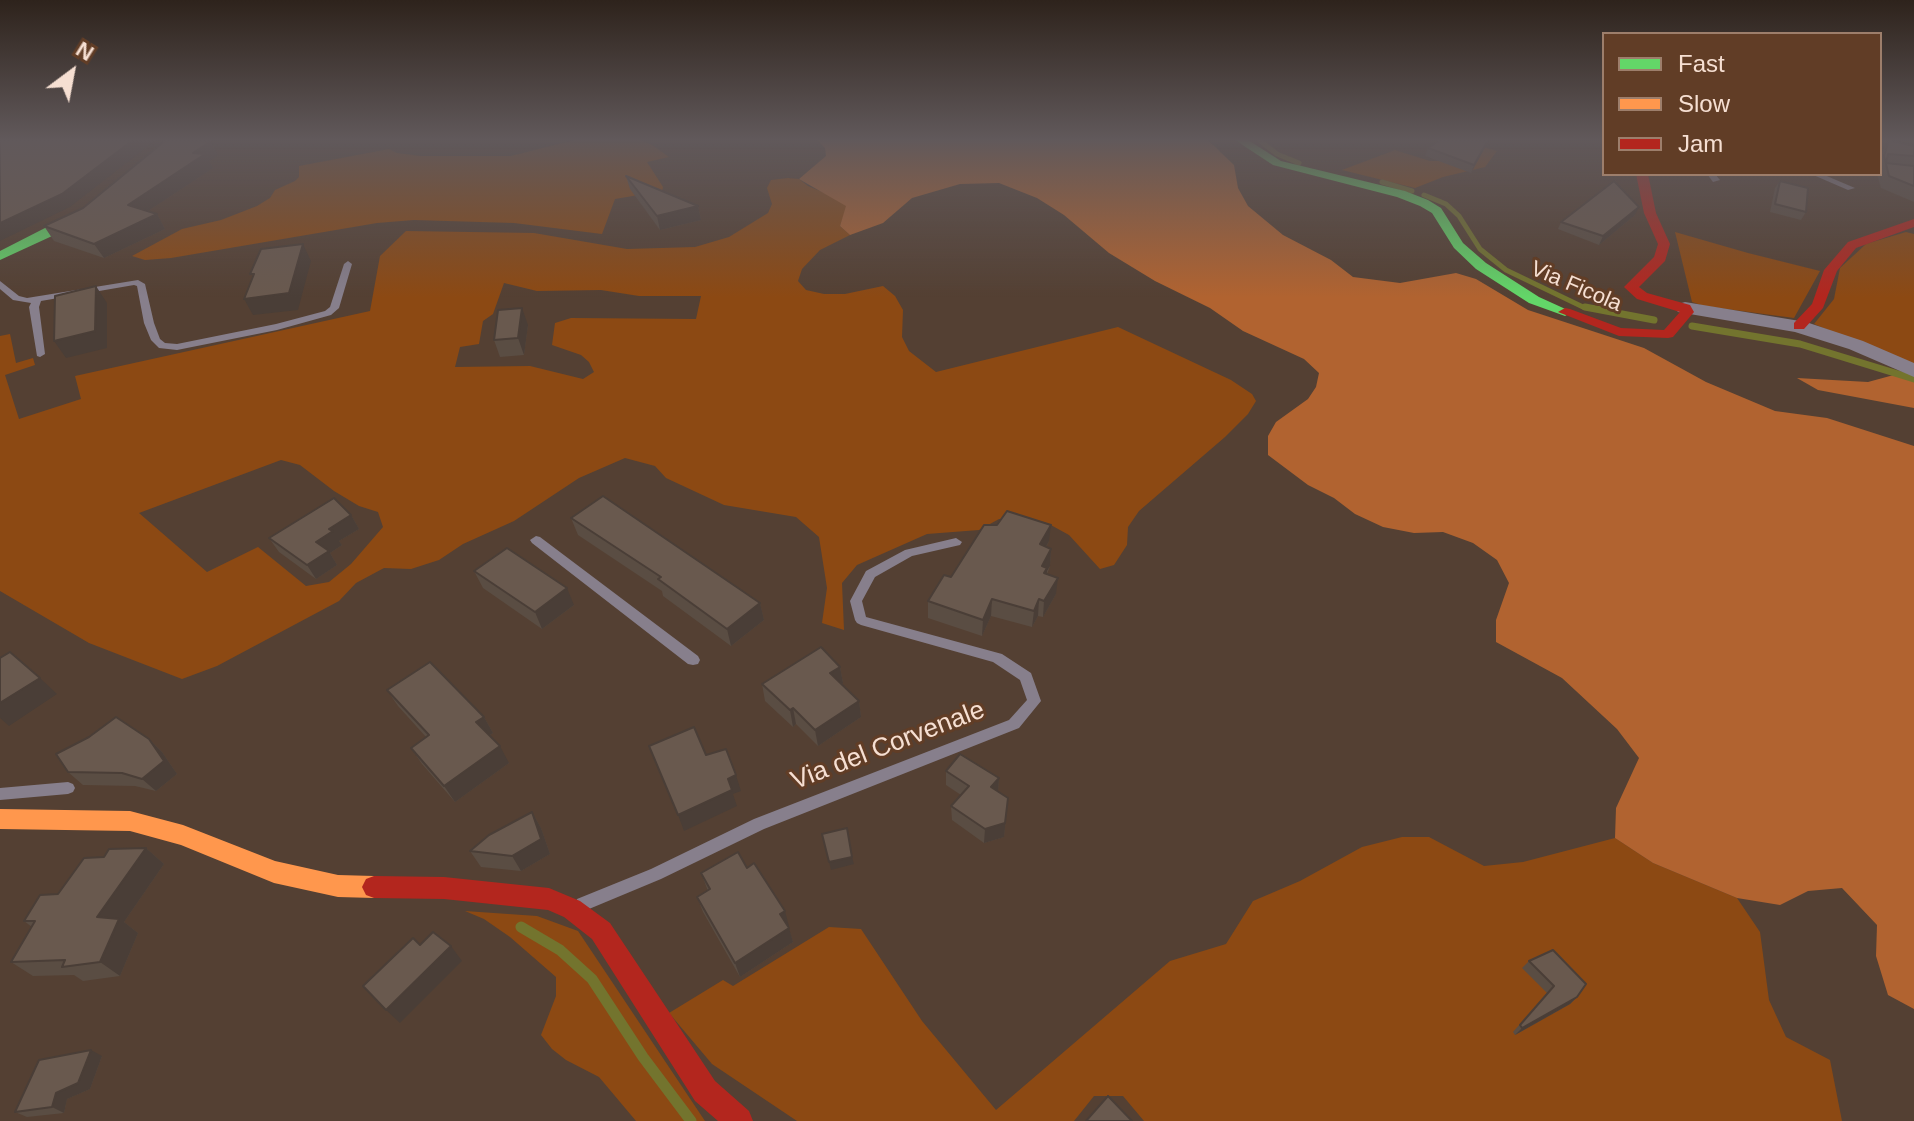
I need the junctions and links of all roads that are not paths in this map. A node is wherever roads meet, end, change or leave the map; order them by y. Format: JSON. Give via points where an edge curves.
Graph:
{"nodes":[{"id":1,"x":1394,"y":192,"type":"edge"},
{"id":2,"x":1646,"y":192,"type":"edge"},
{"id":3,"x":103,"y":199,"type":"edge"},
{"id":4,"x":1914,"y":223,"type":"edge"},
{"id":5,"x":0,"y":256,"type":"edge"},
{"id":6,"x":348,"y":264,"type":"dead end"},
{"id":7,"x":0,"y":284,"type":"edge"},
{"id":8,"x":37,"y":299,"type":"junction"},
{"id":9,"x":1686,"y":310,"type":"junction"},
{"id":10,"x":1799,"y":326,"type":"junction"},
{"id":11,"x":40,"y":354,"type":"dead end"},
{"id":12,"x":1914,"y":371,"type":"edge"},
{"id":13,"x":536,"y":540,"type":"dead end"},
{"id":14,"x":956,"y":542,"type":"dead end"},
{"id":15,"x":693,"y":660,"type":"dead end"},
{"id":16,"x":68,"y":788,"type":"dead end"},
{"id":17,"x":0,"y":794,"type":"edge"},
{"id":18,"x":0,"y":819,"type":"edge"},
{"id":19,"x":572,"y":909,"type":"junction"},
{"id":20,"x":739,"y":1121,"type":"edge"}],
"edges":[{"from":1,"to":9,"type":"street","name":"Via Ficola","via":[[1437,211],[1458,245],[1534,300],[1619,332],[1652,335],[1673,331]]},
{"from":2,"to":9,"type":"street","name":"Via Ficola","via":[[1664,244],[1660,258],[1631,287],[1642,296]]},
{"from":3,"to":5,"type":"street","via":[[59,228]]},
{"from":4,"to":10,"type":"street","via":[[1852,245],[1831,270],[1818,305]]},
{"from":6,"to":8,"type":"lane","via":[[328,313],[177,347],[156,340],[141,284]]},
{"from":7,"to":8,"type":"lane","via":[[16,298]]},
{"from":8,"to":11,"type":"lane"},
{"from":9,"to":10,"type":"street"},
{"from":10,"to":12,"type":"street"},
{"from":13,"to":15,"type":"lane"},
{"from":14,"to":19,"type":"lane","name":"Via del Corvenale","via":[[909,553],[870,574],[856,601],[861,620],[997,658],[1026,677],[1034,701],[1014,724],[759,824]]},
{"from":16,"to":17,"type":"lane"},
{"from":18,"to":19,"type":"street","via":[[130,821],[183,835],[274,872],[338,886],[503,892],[549,899]]},
{"from":19,"to":20,"type":"street","via":[[601,931],[705,1091]]}]}
